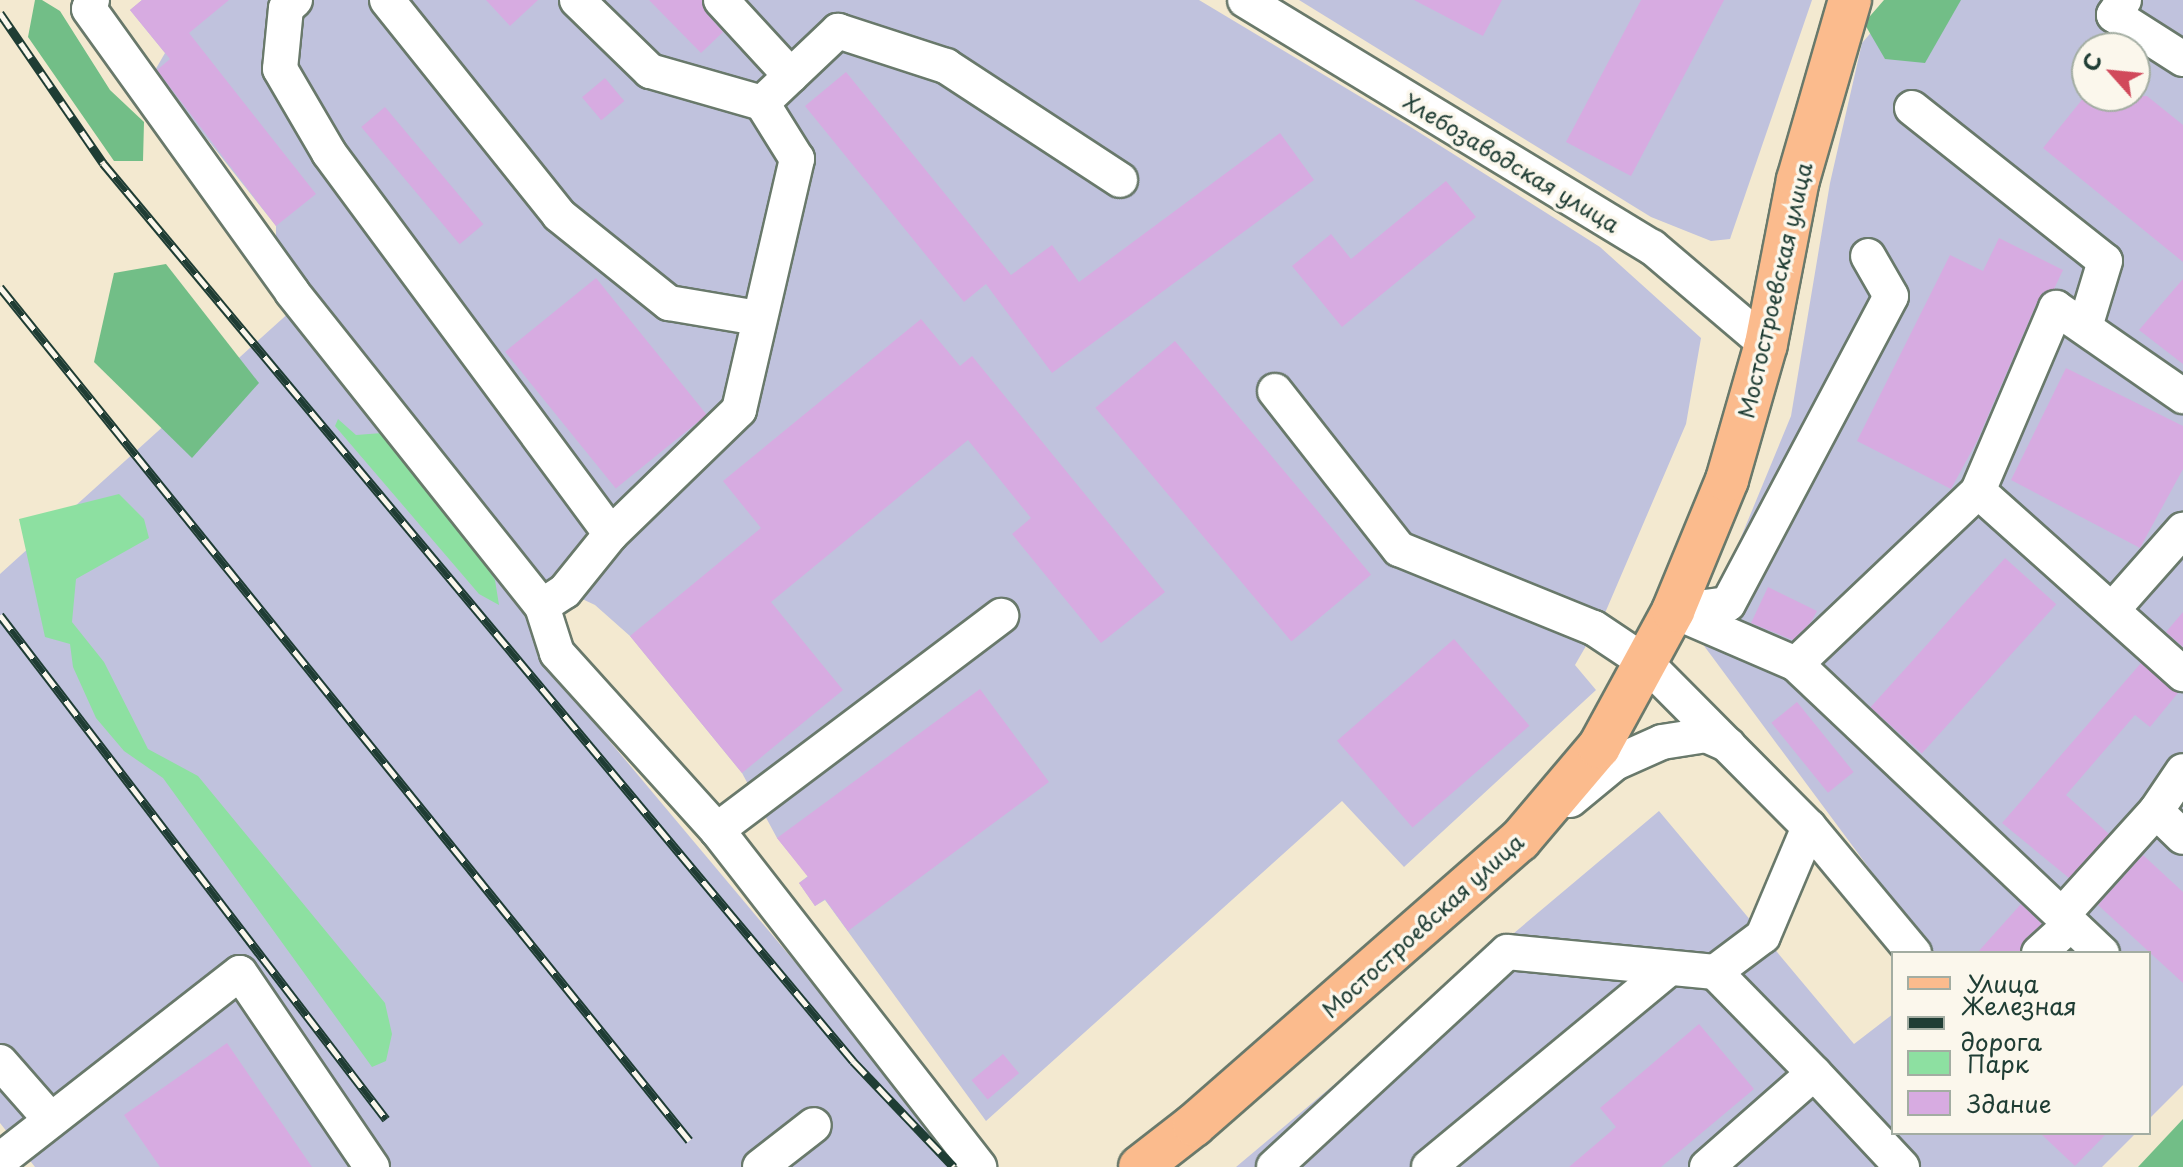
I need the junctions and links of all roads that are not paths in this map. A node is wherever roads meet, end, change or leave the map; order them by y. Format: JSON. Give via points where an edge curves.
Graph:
{"nodes":[{"id":1,"x":92,"y":0,"type":"edge"},
{"id":2,"x":295,"y":0,"type":"edge"},
{"id":3,"x":387,"y":0,"type":"edge"},
{"id":4,"x":577,"y":0,"type":"edge"},
{"id":5,"x":721,"y":0,"type":"edge"},
{"id":6,"x":1245,"y":0,"type":"edge"},
{"id":7,"x":1850,"y":0,"type":"edge"},
{"id":8,"x":2124,"y":0,"type":"edge"},
{"id":9,"x":2183,"y":59,"type":"edge"},
{"id":10,"x":791,"y":76,"type":"junction"},
{"id":11,"x":762,"y":103,"type":"junction"},
{"id":12,"x":1912,"y":108,"type":"dead end"},
{"id":13,"x":1120,"y":180,"type":"dead end"},
{"id":14,"x":1868,"y":256,"type":"dead end"},
{"id":15,"x":758,"y":318,"type":"junction"},
{"id":16,"x":2085,"y":327,"type":"junction"},
{"id":17,"x":1766,"y":344,"type":"junction"},
{"id":18,"x":1275,"y":391,"type":"dead end"},
{"id":19,"x":2183,"y":396,"type":"edge"},
{"id":20,"x":1978,"y":491,"type":"junction"},
{"id":21,"x":2183,"y":530,"type":"edge"},
{"id":22,"x":611,"y":534,"type":"junction"},
{"id":23,"x":542,"y":606,"type":"junction"},
{"id":24,"x":2113,"y":609,"type":"junction"},
{"id":25,"x":1673,"y":611,"type":"junction"},
{"id":26,"x":1001,"y":616,"type":"dead end"},
{"id":27,"x":1645,"y":662,"type":"junction"},
{"id":28,"x":1796,"y":664,"type":"junction"},
{"id":29,"x":2183,"y":674,"type":"edge"},
{"id":30,"x":1728,"y":745,"type":"junction"},
{"id":31,"x":2183,"y":771,"type":"edge"},
{"id":32,"x":2156,"y":811,"type":"junction"},
{"id":33,"x":1809,"y":827,"type":"junction"},
{"id":34,"x":717,"y":830,"type":"junction"},
{"id":35,"x":2183,"y":837,"type":"edge"},
{"id":36,"x":1520,"y":840,"type":"junction"},
{"id":37,"x":2066,"y":920,"type":"junction"},
{"id":38,"x":1912,"y":951,"type":"edge"},
{"id":39,"x":2041,"y":951,"type":"edge"},
{"id":40,"x":2100,"y":951,"type":"edge"},
{"id":41,"x":1668,"y":969,"type":"junction"},
{"id":42,"x":1715,"y":972,"type":"junction"},
{"id":43,"x":0,"y":1062,"type":"edge"},
{"id":44,"x":1814,"y":1073,"type":"junction"},
{"id":45,"x":51,"y":1120,"type":"junction"},
{"id":46,"x":814,"y":1125,"type":"dead end"},
{"id":47,"x":9,"y":1156,"type":"edge"},
{"id":48,"x":372,"y":1167,"type":"edge"},
{"id":49,"x":760,"y":1167,"type":"edge"},
{"id":50,"x":979,"y":1167,"type":"edge"},
{"id":51,"x":1140,"y":1167,"type":"edge"},
{"id":52,"x":1274,"y":1167,"type":"edge"},
{"id":53,"x":1429,"y":1167,"type":"edge"},
{"id":54,"x":1707,"y":1167,"type":"edge"},
{"id":55,"x":1902,"y":1167,"type":"edge"}],
"edges":[{"from":1,"to":23,"type":"street","via":[[89,9],[292,292]]},
{"from":2,"to":22,"type":"street","via":[[286,8],[280,69],[329,153]]},
{"from":3,"to":15,"type":"street","via":[[559,215],[669,303]]},
{"from":4,"to":11,"type":"street","via":[[650,71]]},
{"from":5,"to":10,"type":"street"},
{"from":6,"to":17,"type":"street","name":"Хлебозаводская улица","via":[[1652,247]]},
{"from":7,"to":17,"type":"main road","name":"Мостостроевская улица","via":[[1798,180]]},
{"from":8,"to":9,"type":"street","via":[[2114,15]]},
{"from":10,"to":11,"type":"street"},
{"from":10,"to":13,"type":"street","via":[[838,31],[946,66]]},
{"from":11,"to":15,"type":"street","via":[[797,159]]},
{"from":12,"to":16,"type":"street","via":[[2105,261]]},
{"from":14,"to":25,"type":"street","via":[[1891,296],[1728,604]]},
{"from":15,"to":22,"type":"street","via":[[739,410]]},
{"from":16,"to":19,"type":"street"},
{"from":16,"to":20,"type":"street","via":[[2056,308]]},
{"from":17,"to":25,"type":"main road","name":"Мостостроевская улица","via":[[1727,480]]},
{"from":18,"to":27,"type":"street","via":[[1399,549],[1594,628]]},
{"from":20,"to":24,"type":"street"},
{"from":20,"to":28,"type":"street"},
{"from":21,"to":24,"type":"street"},
{"from":22,"to":23,"type":"street","via":[[565,591]]},
{"from":23,"to":34,"type":"street","via":[[557,653]]},
{"from":24,"to":29,"type":"street"},
{"from":25,"to":27,"type":"main road","name":"Мостостроевская улица"},
{"from":25,"to":28,"type":"street"},
{"from":26,"to":34,"type":"street"},
{"from":27,"to":30,"type":"street"},
{"from":27,"to":36,"type":"main road","name":"Мостостроевская улица","via":[[1599,747]]},
{"from":28,"to":37,"type":"street"},
{"from":30,"to":33,"type":"street"},
{"from":30,"to":36,"type":"street","via":[[1706,735],[1662,742],[1615,763]]},
{"from":31,"to":32,"type":"street"},
{"from":32,"to":35,"type":"street"},
{"from":32,"to":37,"type":"street"},
{"from":33,"to":38,"type":"street"},
{"from":33,"to":42,"type":"street","via":[[1763,936]]},
{"from":34,"to":50,"type":"street"},
{"from":36,"to":51,"type":"main road","name":"Мостостроевская улица"},
{"from":37,"to":39,"type":"street"},
{"from":37,"to":40,"type":"street"},
{"from":41,"to":42,"type":"street"},
{"from":41,"to":52,"type":"street","via":[[1507,952]]},
{"from":41,"to":53,"type":"street"},
{"from":42,"to":44,"type":"street"},
{"from":43,"to":45,"type":"street"},
{"from":44,"to":54,"type":"street"},
{"from":44,"to":55,"type":"street"},
{"from":45,"to":47,"type":"street"},
{"from":45,"to":48,"type":"street","via":[[240,973]]},
{"from":46,"to":49,"type":"street"}]}
